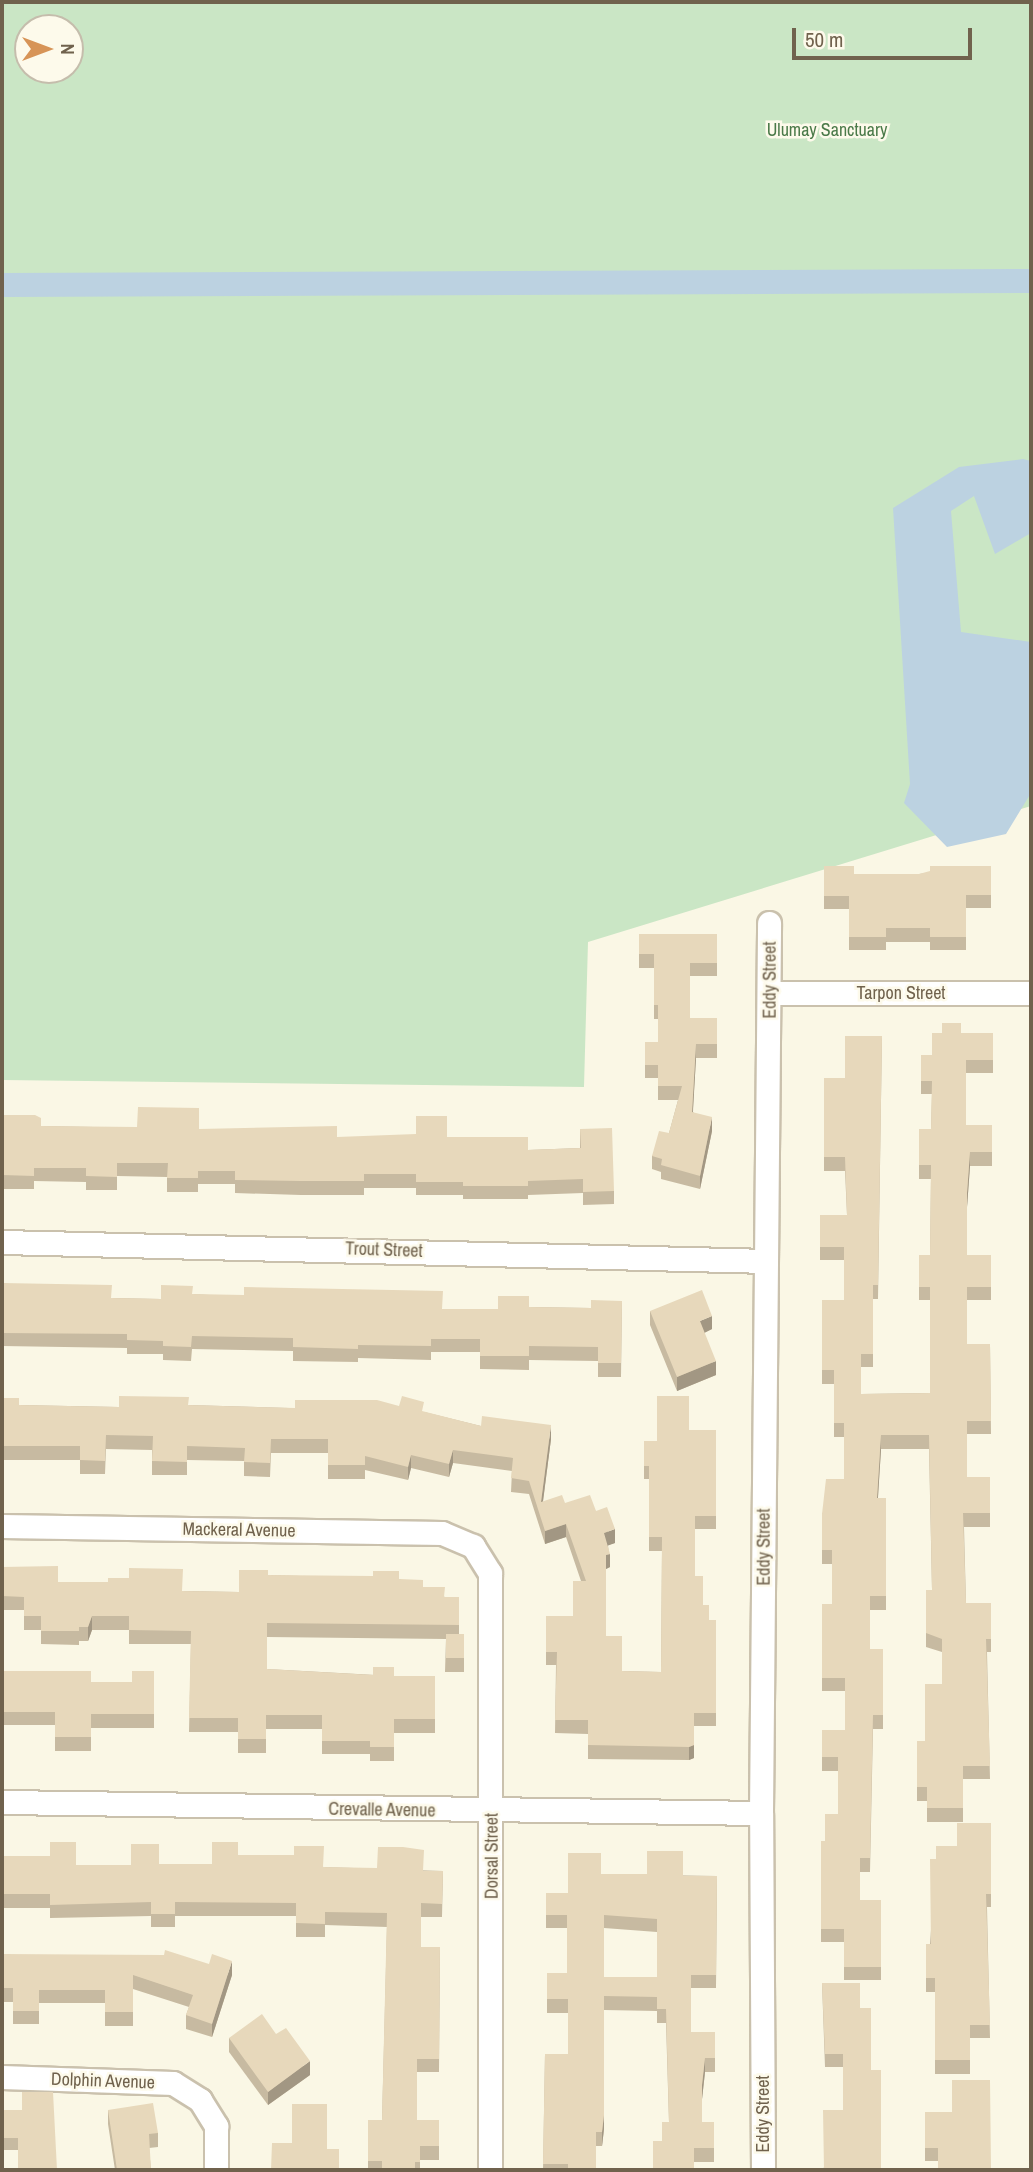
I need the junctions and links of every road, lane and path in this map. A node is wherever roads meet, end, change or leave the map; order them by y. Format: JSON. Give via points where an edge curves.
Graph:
{"nodes":[{"id":1,"x":769,"y":923,"type":"dead end"},
{"id":2,"x":771,"y":993,"type":"junction"},
{"id":3,"x":1031,"y":993,"type":"edge"},
{"id":4,"x":2,"y":1242,"type":"edge"},
{"id":5,"x":766,"y":1261,"type":"junction"},
{"id":6,"x":2,"y":1526,"type":"edge"},
{"id":7,"x":473,"y":1546,"type":"joint"},
{"id":8,"x":2,"y":1802,"type":"edge"},
{"id":9,"x":492,"y":1812,"type":"junction"},
{"id":10,"x":761,"y":1813,"type":"junction"},
{"id":11,"x":2,"y":2077,"type":"edge"},
{"id":12,"x":216,"y":2170,"type":"edge"},
{"id":13,"x":490,"y":2170,"type":"edge"},
{"id":14,"x":763,"y":2170,"type":"edge"}],
"edges":[{"from":1,"to":2,"type":"street","name":"Eddy Street"},
{"from":2,"to":3,"type":"street","name":"Tarpon Street"},
{"from":2,"to":5,"type":"street","name":"Eddy Street"},
{"from":4,"to":5,"type":"street","name":"Trout Street"},
{"from":5,"to":10,"type":"street","name":"Eddy Street"},
{"from":6,"to":7,"type":"street","name":"Mackeral Avenue","via":[[442,1533]]},
{"from":7,"to":9,"type":"street","name":"Dorsal Street","via":[[490,1573]]},
{"from":8,"to":9,"type":"street","name":"Crevalle Avenue"},
{"from":9,"to":10,"type":"street","name":"Crevalle Avenue"},
{"from":9,"to":13,"type":"street","name":"Dorsal Street"},
{"from":10,"to":14,"type":"street","name":"Eddy Street"},
{"from":11,"to":12,"type":"street","name":"Dolphin Avenue","via":[[173,2083],[200,2100],[216,2126]]}]}
